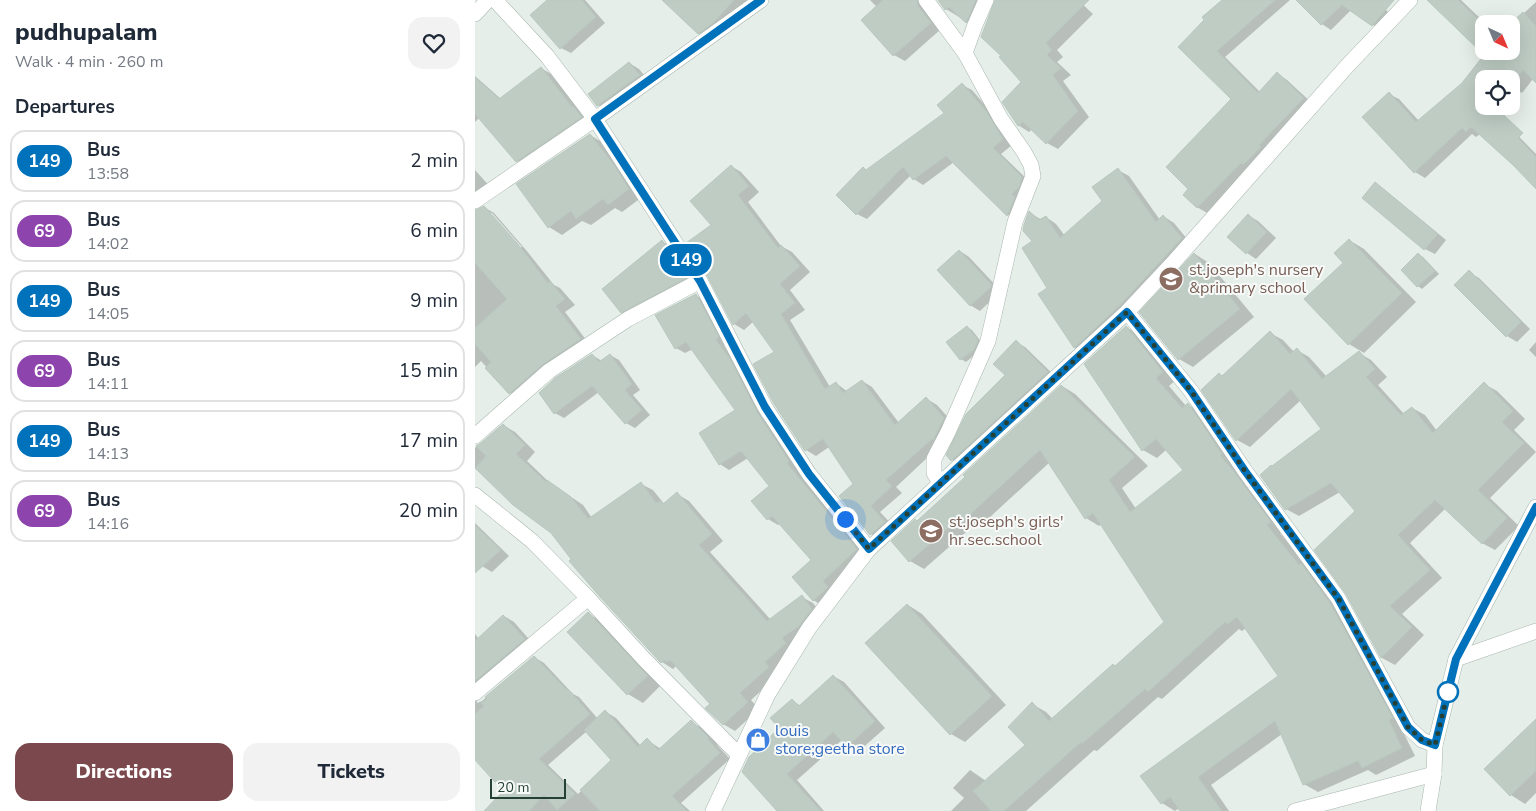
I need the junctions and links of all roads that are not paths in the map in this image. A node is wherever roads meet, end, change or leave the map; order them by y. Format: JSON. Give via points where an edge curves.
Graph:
{"nodes":[{"id":1,"x":488,"y":0,"type":"edge"},
{"id":2,"x":495,"y":0,"type":"edge"},
{"id":3,"x":761,"y":0,"type":"edge"},
{"id":4,"x":926,"y":0,"type":"edge"},
{"id":5,"x":986,"y":0,"type":"edge"},
{"id":6,"x":1407,"y":1,"type":"edge"},
{"id":7,"x":475,"y":14,"type":"edge"},
{"id":8,"x":965,"y":54,"type":"junction"},
{"id":9,"x":595,"y":119,"type":"junction"},
{"id":10,"x":475,"y":201,"type":"edge"},
{"id":11,"x":700,"y":281,"type":"junction"},
{"id":12,"x":1127,"y":312,"type":"junction"},
{"id":13,"x":475,"y":436,"type":"edge"},
{"id":14,"x":940,"y":482,"type":"junction"},
{"id":15,"x":475,"y":495,"type":"edge"},
{"id":16,"x":1536,"y":507,"type":"edge"},
{"id":17,"x":869,"y":549,"type":"junction"},
{"id":18,"x":588,"y":598,"type":"junction"},
{"id":19,"x":1536,"y":631,"type":"edge"},
{"id":20,"x":1456,"y":659,"type":"junction"},
{"id":21,"x":475,"y":693,"type":"edge"},
{"id":22,"x":1435,"y":745,"type":"junction"},
{"id":23,"x":739,"y":755,"type":"junction"},
{"id":24,"x":1434,"y":774,"type":"junction"},
{"id":25,"x":713,"y":811,"type":"edge"},
{"id":26,"x":1295,"y":811,"type":"edge"},
{"id":27,"x":1428,"y":811,"type":"edge"}],
"edges":[{"from":1,"to":7,"type":"street"},
{"from":2,"to":9,"type":"street","via":[[547,56]]},
{"from":3,"to":9,"type":"street"},
{"from":4,"to":8,"type":"street"},
{"from":5,"to":8,"type":"street"},
{"from":6,"to":12,"type":"street"},
{"from":8,"to":14,"type":"street","via":[[1001,119],[1024,152],[1033,176],[1015,222],[988,341],[934,459],[934,473]]},
{"from":9,"to":10,"type":"street"},
{"from":9,"to":11,"type":"street"},
{"from":11,"to":13,"type":"street","via":[[628,320],[549,371]]},
{"from":11,"to":17,"type":"street","via":[[765,407],[809,474]]},
{"from":12,"to":14,"type":"street"},
{"from":12,"to":22,"type":"street","via":[[1191,391],[1338,598],[1408,727],[1422,740]]},
{"from":14,"to":17,"type":"street"},
{"from":15,"to":18,"type":"street","via":[[532,542]]},
{"from":16,"to":20,"type":"street"},
{"from":17,"to":23,"type":"street","via":[[809,628],[768,694]]},
{"from":18,"to":21,"type":"street"},
{"from":18,"to":23,"type":"street"},
{"from":19,"to":20,"type":"street"},
{"from":20,"to":22,"type":"street"},
{"from":22,"to":24,"type":"street"},
{"from":23,"to":25,"type":"street"},
{"from":24,"to":26,"type":"street"},
{"from":24,"to":27,"type":"street"}]}
